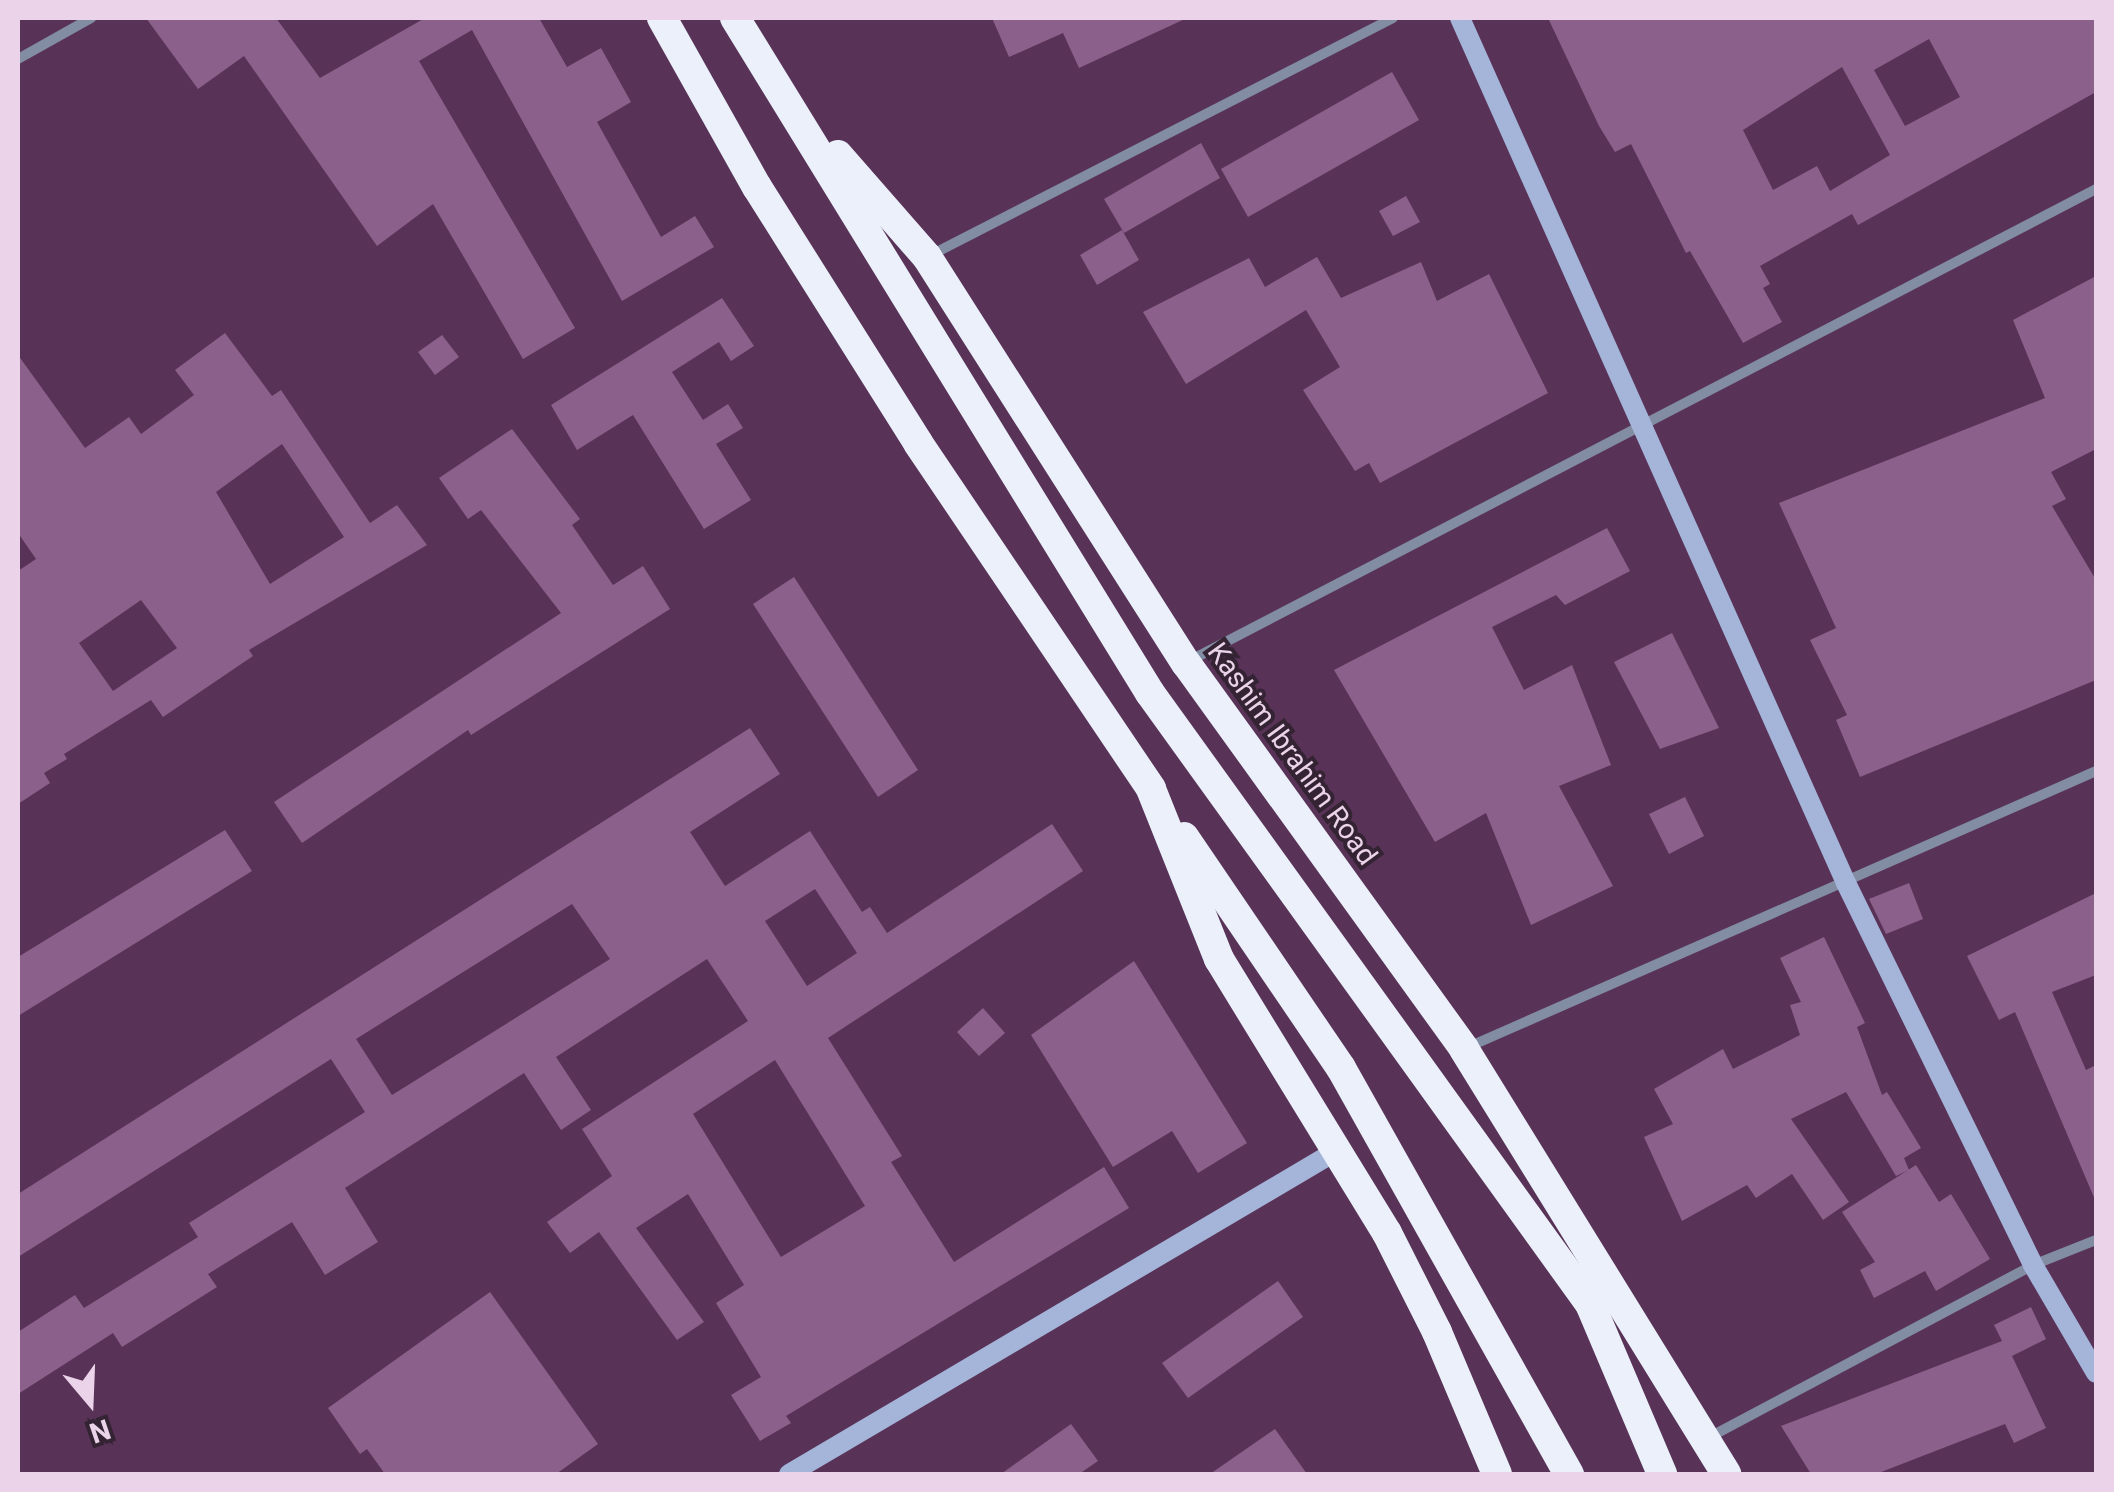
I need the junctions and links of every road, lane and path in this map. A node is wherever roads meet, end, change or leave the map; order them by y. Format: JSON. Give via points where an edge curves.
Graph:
{"nodes":[{"id":1,"x":91,"y":18,"type":"edge"},
{"id":2,"x":662,"y":18,"type":"edge"},
{"id":3,"x":735,"y":18,"type":"edge"},
{"id":4,"x":1393,"y":18,"type":"edge"},
{"id":5,"x":1460,"y":18,"type":"edge"},
{"id":6,"x":18,"y":58,"type":"edge"},
{"id":7,"x":781,"y":89,"type":"junction"},
{"id":8,"x":2096,"y":189,"type":"edge"},
{"id":9,"x":927,"y":257,"type":"junction"},
{"id":10,"x":1644,"y":423,"type":"junction"},
{"id":11,"x":1186,"y":663,"type":"junction"},
{"id":12,"x":2096,"y":771,"type":"edge"},
{"id":13,"x":1151,"y":789,"type":"junction"},
{"id":14,"x":1846,"y":883,"type":"junction"},
{"id":15,"x":1464,"y":1049,"type":"junction"},
{"id":16,"x":1338,"y":1150,"type":"junction"},
{"id":17,"x":2096,"y":1240,"type":"edge"},
{"id":18,"x":2033,"y":1265,"type":"junction"},
{"id":19,"x":2096,"y":1372,"type":"edge"},
{"id":20,"x":1705,"y":1440,"type":"junction"},
{"id":21,"x":1662,"y":1469,"type":"edge"},
{"id":22,"x":789,"y":1474,"type":"edge"},
{"id":23,"x":1497,"y":1474,"type":"edge"},
{"id":24,"x":1569,"y":1474,"type":"edge"},
{"id":25,"x":1726,"y":1474,"type":"edge"}],
"edges":[{"from":1,"to":6,"type":"street"},
{"from":2,"to":13,"type":"highway","via":[[757,188],[918,444]]},
{"from":3,"to":7,"type":"highway"},
{"from":4,"to":9,"type":"street"},
{"from":5,"to":10,"type":"main road"},
{"from":7,"to":9,"type":"highway","name":"Kashim Ibrahim Road"},
{"from":7,"to":21,"type":"highway","via":[[1150,693],[1590,1304]]},
{"from":8,"to":10,"type":"street"},
{"from":9,"to":11,"type":"highway","name":"Kashim Ibrahim Road"},
{"from":10,"to":11,"type":"street"},
{"from":10,"to":14,"type":"main road"},
{"from":11,"to":15,"type":"highway","name":"Kashim Ibrahim Road"},
{"from":12,"to":14,"type":"street"},
{"from":13,"to":16,"type":"highway","via":[[1220,959]]},
{"from":13,"to":24,"type":"highway","via":[[1342,1068]]},
{"from":14,"to":15,"type":"street"},
{"from":14,"to":18,"type":"main road"},
{"from":15,"to":20,"type":"highway","name":"Kashim Ibrahim Road"},
{"from":16,"to":22,"type":"main road"},
{"from":16,"to":23,"type":"highway","via":[[1437,1332]]},
{"from":17,"to":18,"type":"street"},
{"from":18,"to":19,"type":"main road"},
{"from":18,"to":20,"type":"street"},
{"from":20,"to":25,"type":"highway","name":"Kashim Ibrahim Road"}]}
